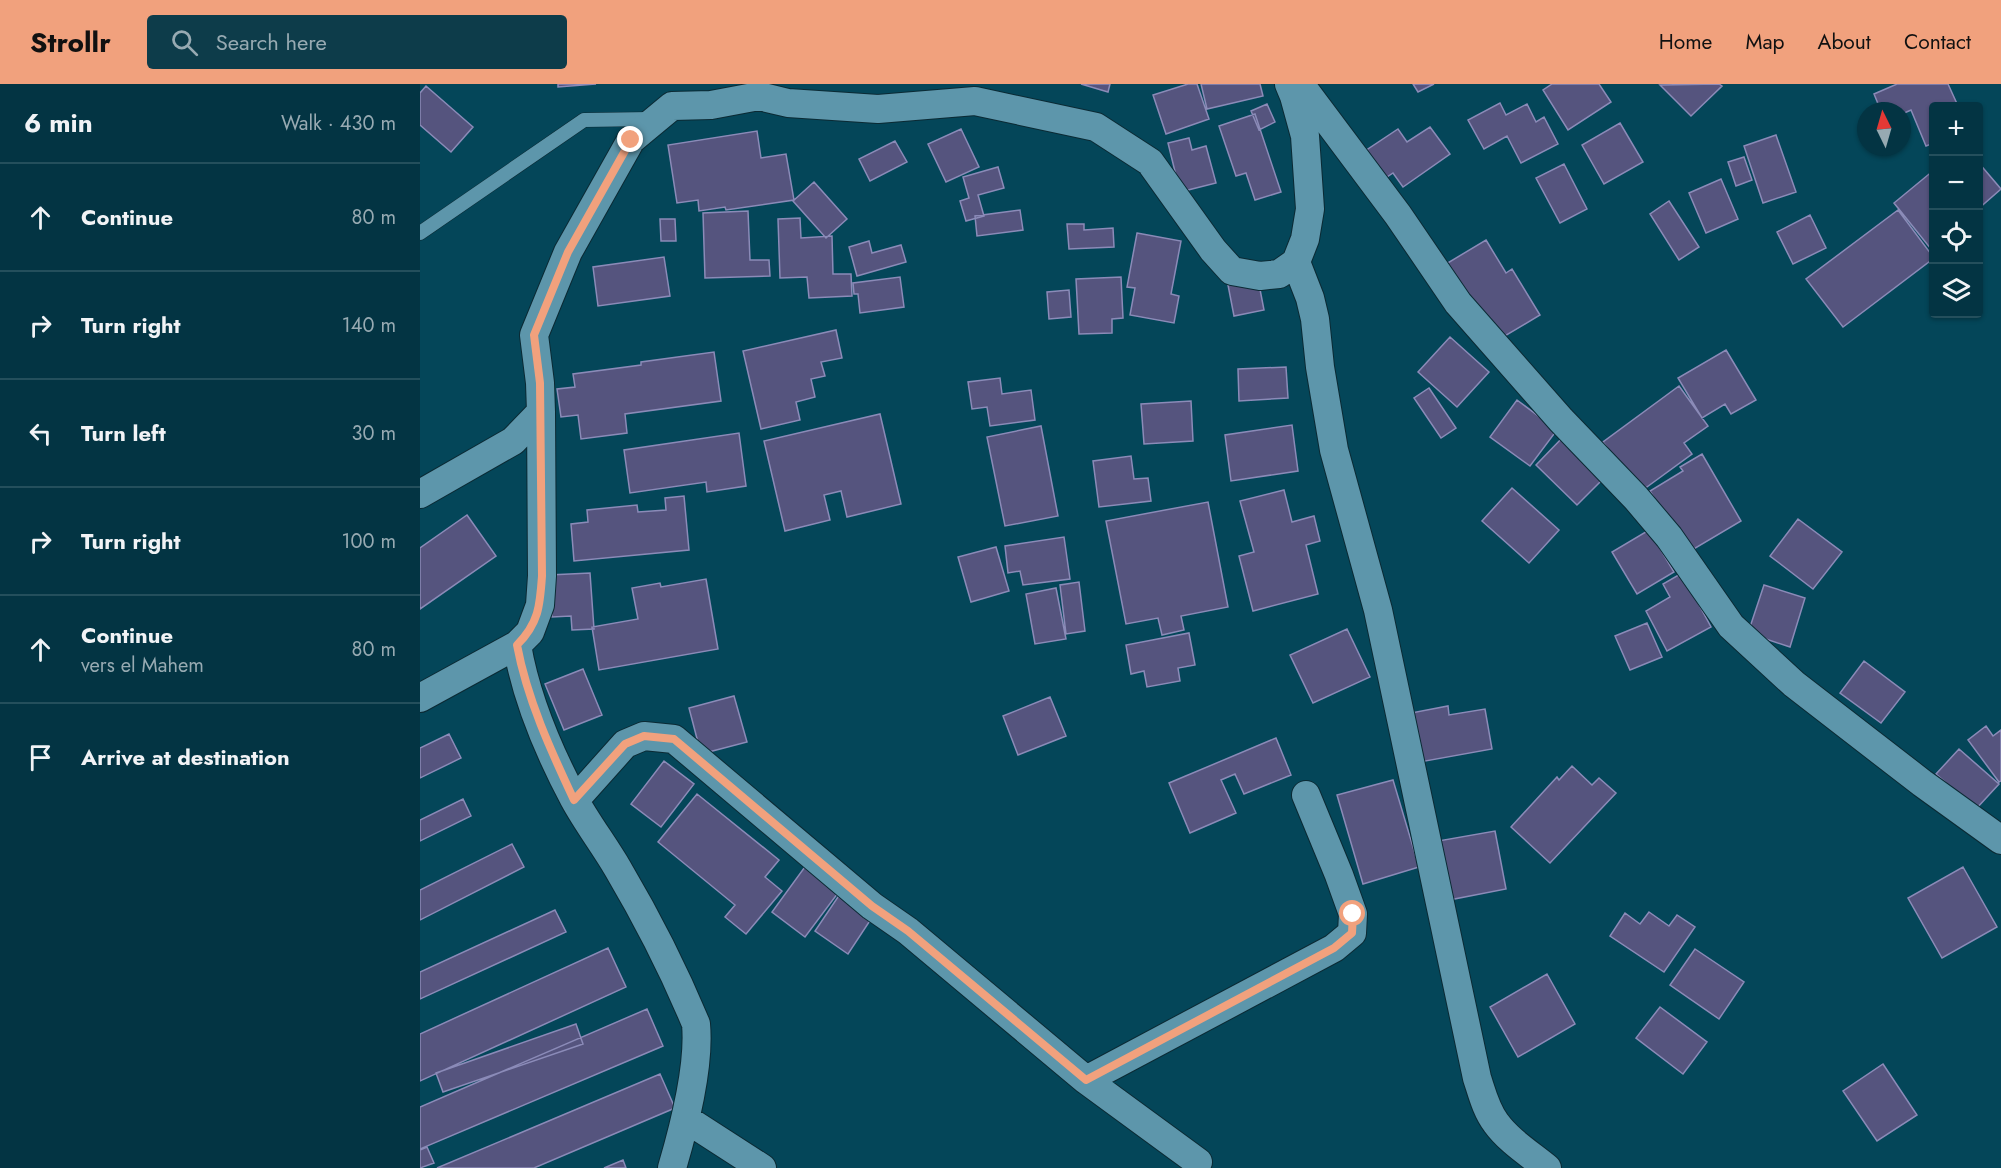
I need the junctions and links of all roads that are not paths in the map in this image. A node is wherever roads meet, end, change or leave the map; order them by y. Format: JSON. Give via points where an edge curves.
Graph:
{"nodes":[{"id":1,"x":1289,"y":84,"type":"edge"},
{"id":2,"x":1300,"y":84,"type":"edge"},
{"id":3,"x":754,"y":90,"type":"edge"},
{"id":4,"x":657,"y":119,"type":"junction"},
{"id":5,"x":420,"y":233,"type":"edge"},
{"id":6,"x":1296,"y":262,"type":"junction"},
{"id":7,"x":541,"y":412,"type":"junction"},
{"id":8,"x":420,"y":494,"type":"edge"},
{"id":9,"x":517,"y":645,"type":"junction"},
{"id":10,"x":420,"y":698,"type":"edge"},
{"id":11,"x":1306,"y":795,"type":"dead end"},
{"id":12,"x":574,"y":800,"type":"junction"},
{"id":13,"x":2001,"y":840,"type":"edge"},
{"id":14,"x":1086,"y":1080,"type":"junction"},
{"id":15,"x":686,"y":1119,"type":"junction"},
{"id":16,"x":1198,"y":1162,"type":"dead end"},
{"id":17,"x":672,"y":1168,"type":"edge"},
{"id":18,"x":762,"y":1168,"type":"edge"},
{"id":19,"x":1547,"y":1168,"type":"edge"}],
"edges":[{"from":1,"to":6,"type":"street","via":[[1305,136],[1309,173],[1310,209],[1305,240]]},
{"from":2,"to":13,"type":"street","via":[[1458,303],[1669,537],[1731,626],[1794,684]]},
{"from":3,"to":4,"type":"street","via":[[711,105],[672,106]]},
{"from":3,"to":6,"type":"street","via":[[788,103],[878,109],[975,101],[1096,127],[1150,162],[1232,271],[1260,276],[1280,274]]},
{"from":4,"to":5,"type":"lane","via":[[584,120]]},
{"from":4,"to":7,"type":"street","via":[[631,140],[568,252],[534,335]]},
{"from":6,"to":19,"type":"street","via":[[1315,319],[1334,450],[1378,610],[1477,1078],[1495,1122]]},
{"from":7,"to":8,"type":"street","via":[[513,441]]},
{"from":7,"to":9,"type":"street","via":[[540,605],[530,632]]},
{"from":9,"to":10,"type":"street"},
{"from":9,"to":12,"type":"street","via":[[534,708]]},
{"from":11,"to":14,"type":"street","via":[[1353,914],[1352,933],[1334,948]]},
{"from":12,"to":14,"type":"street","via":[[625,744],[644,736],[674,739]]},
{"from":12,"to":15,"type":"street","via":[[640,909],[696,1024],[698,1040]]},
{"from":14,"to":16,"type":"street"},
{"from":15,"to":17,"type":"street"},
{"from":15,"to":18,"type":"street"}]}
